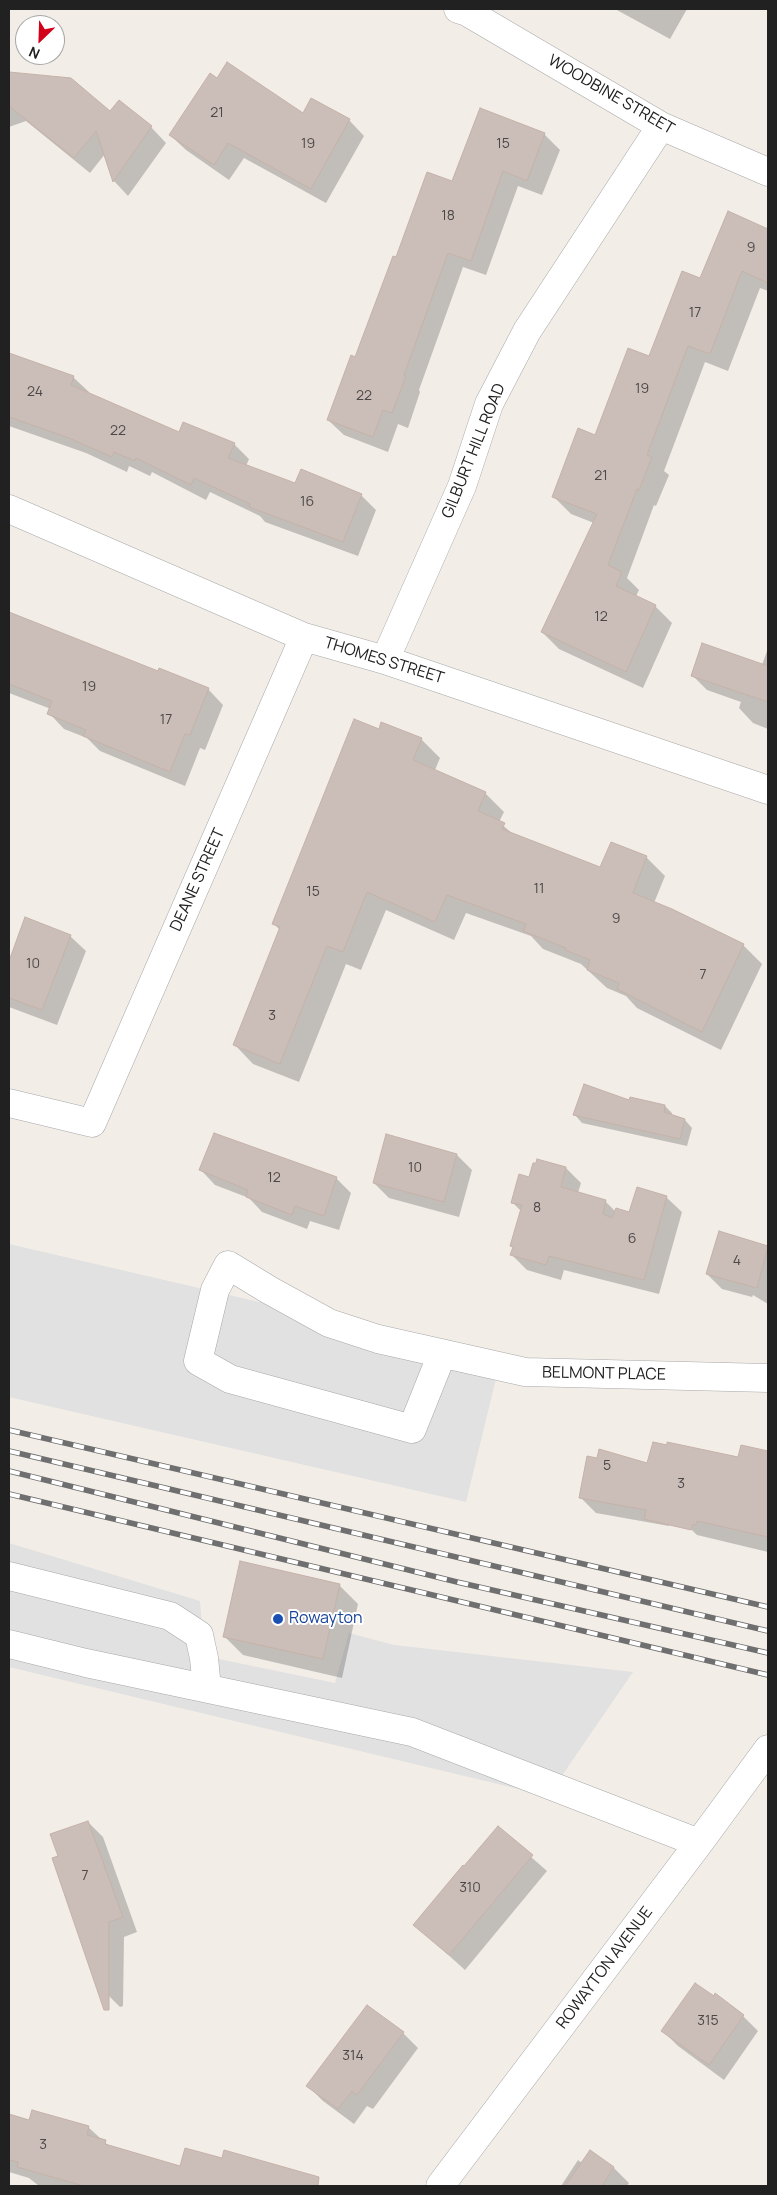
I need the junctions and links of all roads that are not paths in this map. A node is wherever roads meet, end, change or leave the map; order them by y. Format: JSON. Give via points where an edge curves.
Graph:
{"nodes":[{"id":1,"x":458,"y":9,"type":"edge"},
{"id":2,"x":661,"y":126,"type":"junction"},
{"id":3,"x":768,"y":172,"type":"edge"},
{"id":4,"x":9,"y":510,"type":"edge"},
{"id":5,"x":304,"y":637,"type":"junction"},
{"id":6,"x":385,"y":660,"type":"junction"},
{"id":7,"x":768,"y":790,"type":"edge"},
{"id":8,"x":9,"y":1103,"type":"edge"},
{"id":9,"x":442,"y":1354,"type":"junction"},
{"id":10,"x":768,"y":1378,"type":"edge"},
{"id":11,"x":9,"y":1576,"type":"edge"},
{"id":12,"x":9,"y":1644,"type":"edge"},
{"id":13,"x":207,"y":1688,"type":"junction"},
{"id":14,"x":768,"y":1749,"type":"edge"},
{"id":15,"x":699,"y":1843,"type":"junction"},
{"id":16,"x":440,"y":2186,"type":"edge"}],
"edges":[{"from":1,"to":2,"type":"street","name":"WOODBINE STREET"},
{"from":2,"to":3,"type":"street","name":"WOODBINE STREET"},
{"from":2,"to":6,"type":"street","name":"GILBURT HILL ROAD","via":[[527,331],[489,404],[462,486]]},
{"from":4,"to":5,"type":"street","name":"THOMES STREET"},
{"from":5,"to":6,"type":"street","name":"THOMES STREET"},
{"from":5,"to":8,"type":"street","name":"DEANE STREET","via":[[92,1123]]},
{"from":6,"to":7,"type":"street","name":"THOMES STREET"},
{"from":9,"to":9,"type":"street","name":"BELMONT PLACE","via":[[412,1430],[230,1378],[198,1361],[215,1290],[228,1265],[329,1323]]},
{"from":9,"to":10,"type":"street","name":"BELMONT PLACE","via":[[525,1372]]},
{"from":11,"to":13,"type":"street","via":[[170,1616],[199,1635]]},
{"from":12,"to":13,"type":"street"},
{"from":13,"to":15,"type":"street","via":[[412,1732]]},
{"from":14,"to":15,"type":"street","name":"ROWAYTON AVENUE"},
{"from":15,"to":16,"type":"street","name":"ROWAYTON AVENUE"}]}
